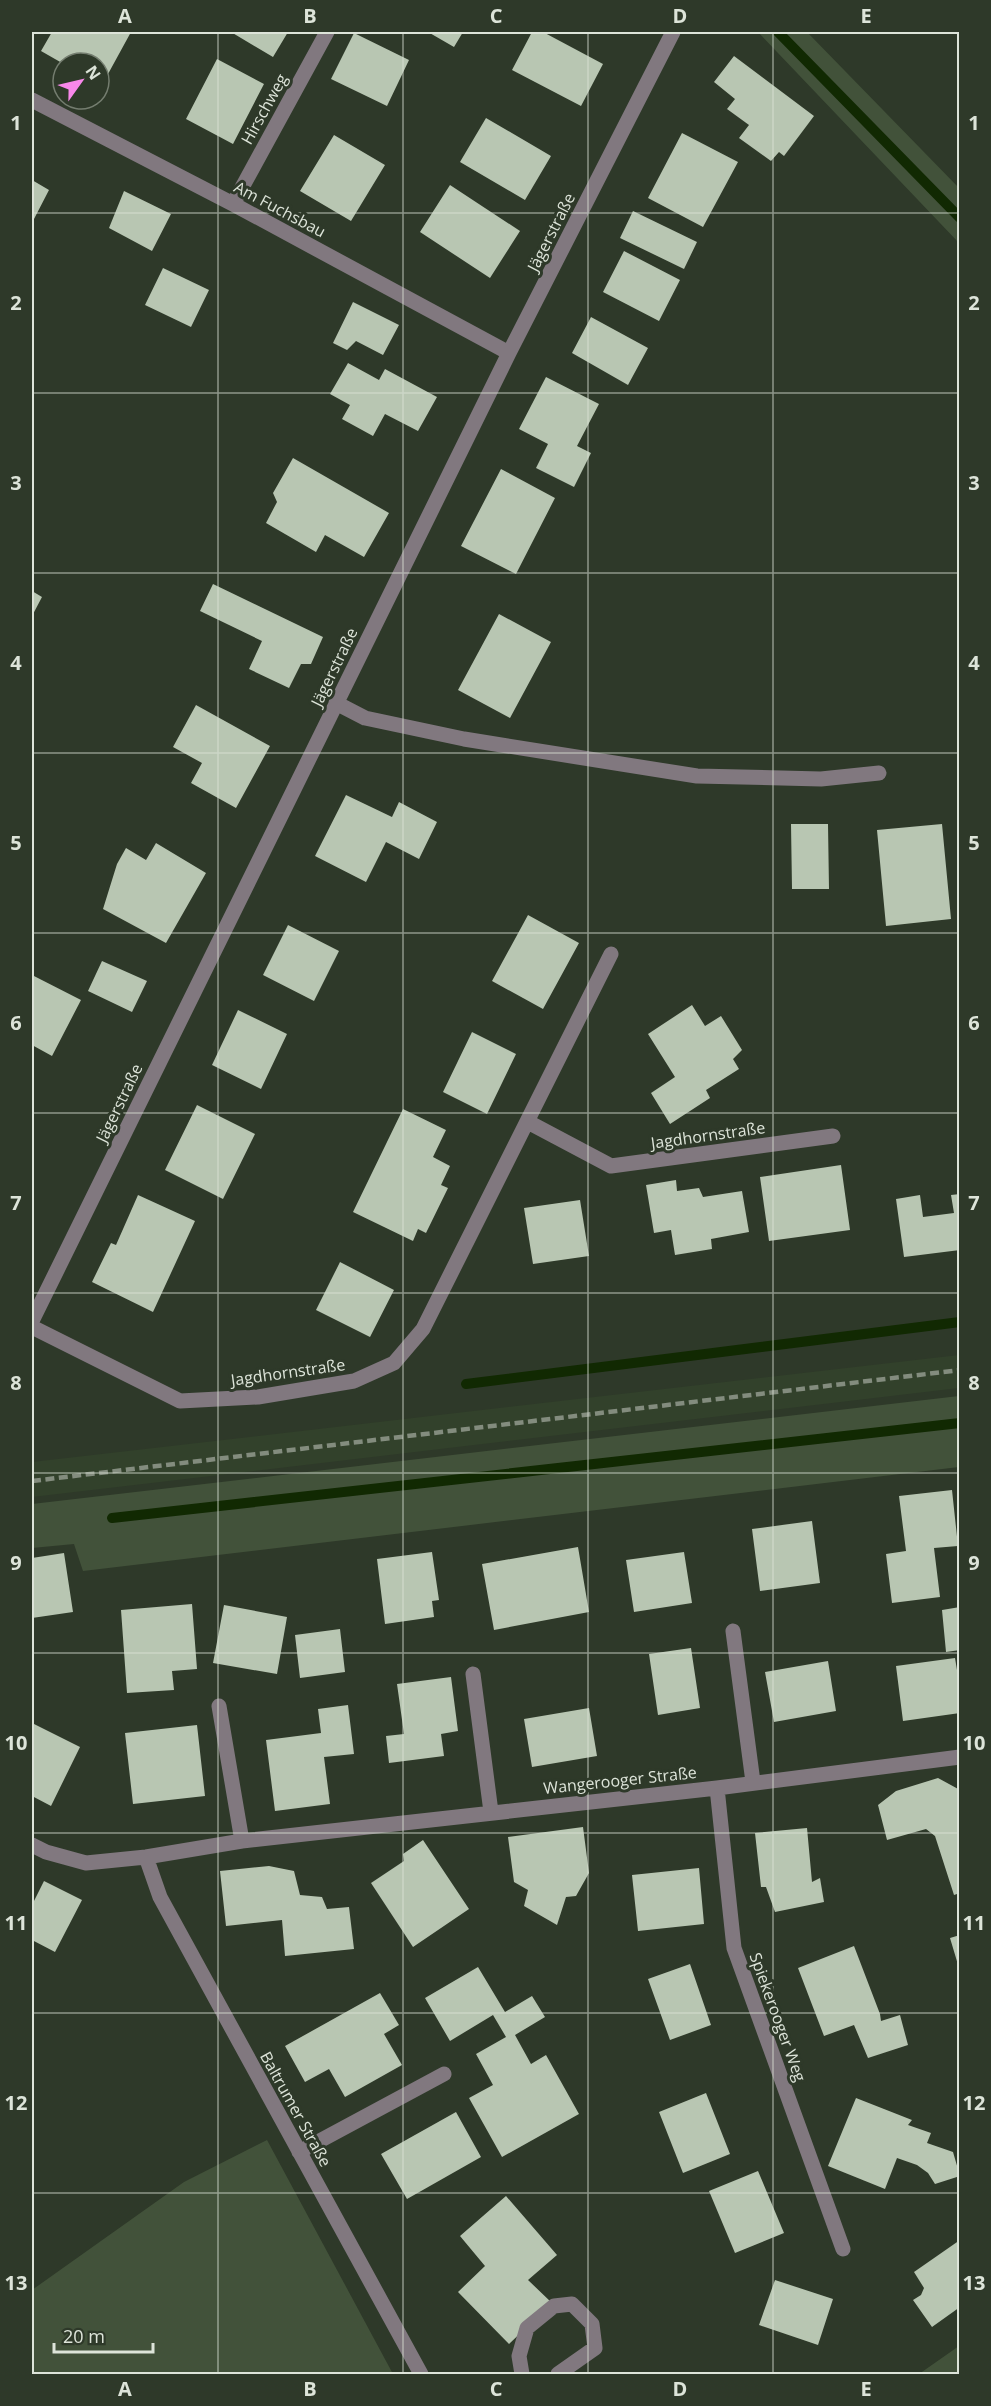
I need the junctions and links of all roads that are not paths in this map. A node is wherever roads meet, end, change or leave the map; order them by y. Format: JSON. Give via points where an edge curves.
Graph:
{"nodes":[{"id":1,"x":327,"y":32,"type":"edge"},
{"id":2,"x":673,"y":32,"type":"edge"},
{"id":3,"x":32,"y":100,"type":"edge"},
{"id":4,"x":233,"y":204,"type":"junction"},
{"id":5,"x":509,"y":353,"type":"junction"},
{"id":6,"x":336,"y":702,"type":"junction"},
{"id":7,"x":879,"y":773,"type":"dead end"},
{"id":8,"x":611,"y":954,"type":"dead end"},
{"id":9,"x":528,"y":1122,"type":"junction"},
{"id":10,"x":833,"y":1136,"type":"dead end"},
{"id":11,"x":32,"y":1321,"type":"edge"},
{"id":12,"x":32,"y":1327,"type":"edge"},
{"id":13,"x":733,"y":1631,"type":"dead end"},
{"id":14,"x":473,"y":1674,"type":"dead end"},
{"id":15,"x":219,"y":1706,"type":"dead end"},
{"id":16,"x":960,"y":1757,"type":"edge"},
{"id":17,"x":753,"y":1782,"type":"junction"},
{"id":18,"x":717,"y":1788,"type":"junction"},
{"id":19,"x":491,"y":1812,"type":"junction"},
{"id":20,"x":242,"y":1840,"type":"junction"},
{"id":21,"x":32,"y":1845,"type":"edge"},
{"id":22,"x":146,"y":1857,"type":"junction"},
{"id":23,"x":444,"y":2074,"type":"dead end"},
{"id":24,"x":298,"y":2152,"type":"junction"},
{"id":25,"x":843,"y":2249,"type":"dead end"},
{"id":26,"x":421,"y":2374,"type":"edge"},
{"id":27,"x":522,"y":2374,"type":"edge"},
{"id":28,"x":558,"y":2374,"type":"edge"}],
"edges":[{"from":1,"to":4,"type":"street","name":"Hirschweg"},
{"from":2,"to":5,"type":"street","name":"Jägerstraße"},
{"from":3,"to":4,"type":"street","name":"Am Fuchsbau"},
{"from":4,"to":5,"type":"street","name":"Am Fuchsbau"},
{"from":5,"to":6,"type":"street","name":"Jägerstraße"},
{"from":6,"to":7,"type":"street","via":[[366,718],[464,739],[697,776],[821,779]]},
{"from":6,"to":11,"type":"street","name":"Jägerstraße"},
{"from":8,"to":9,"type":"street","name":"Jagdhornstraße"},
{"from":9,"to":10,"type":"street","name":"Jagdhornstraße","via":[[611,1166]]},
{"from":9,"to":12,"type":"street","name":"Jagdhornstraße","via":[[423,1329],[394,1363],[354,1381],[258,1397],[180,1401]]},
{"from":13,"to":17,"type":"street"},
{"from":14,"to":19,"type":"street"},
{"from":15,"to":20,"type":"street"},
{"from":16,"to":17,"type":"street","name":"Wangerooger Straße"},
{"from":17,"to":18,"type":"street","name":"Wangerooger Straße"},
{"from":18,"to":19,"type":"street","name":"Wangerooger Straße"},
{"from":18,"to":25,"type":"street","name":"Spiekerooger Weg","via":[[734,1948]]},
{"from":19,"to":20,"type":"street","name":"Wangerooger Straße"},
{"from":20,"to":22,"type":"street","name":"Wangerooger Straße"},
{"from":21,"to":22,"type":"street","name":"Wangerooger Straße","via":[[86,1863]]},
{"from":22,"to":24,"type":"street","name":"Baltrumer Straße","via":[[160,1897]]},
{"from":23,"to":24,"type":"street"},
{"from":24,"to":26,"type":"street","name":"Baltrumer Straße"},
{"from":27,"to":28,"type":"street","via":[[519,2356],[526,2328],[554,2306],[572,2304],[592,2324],[595,2348]]}]}
